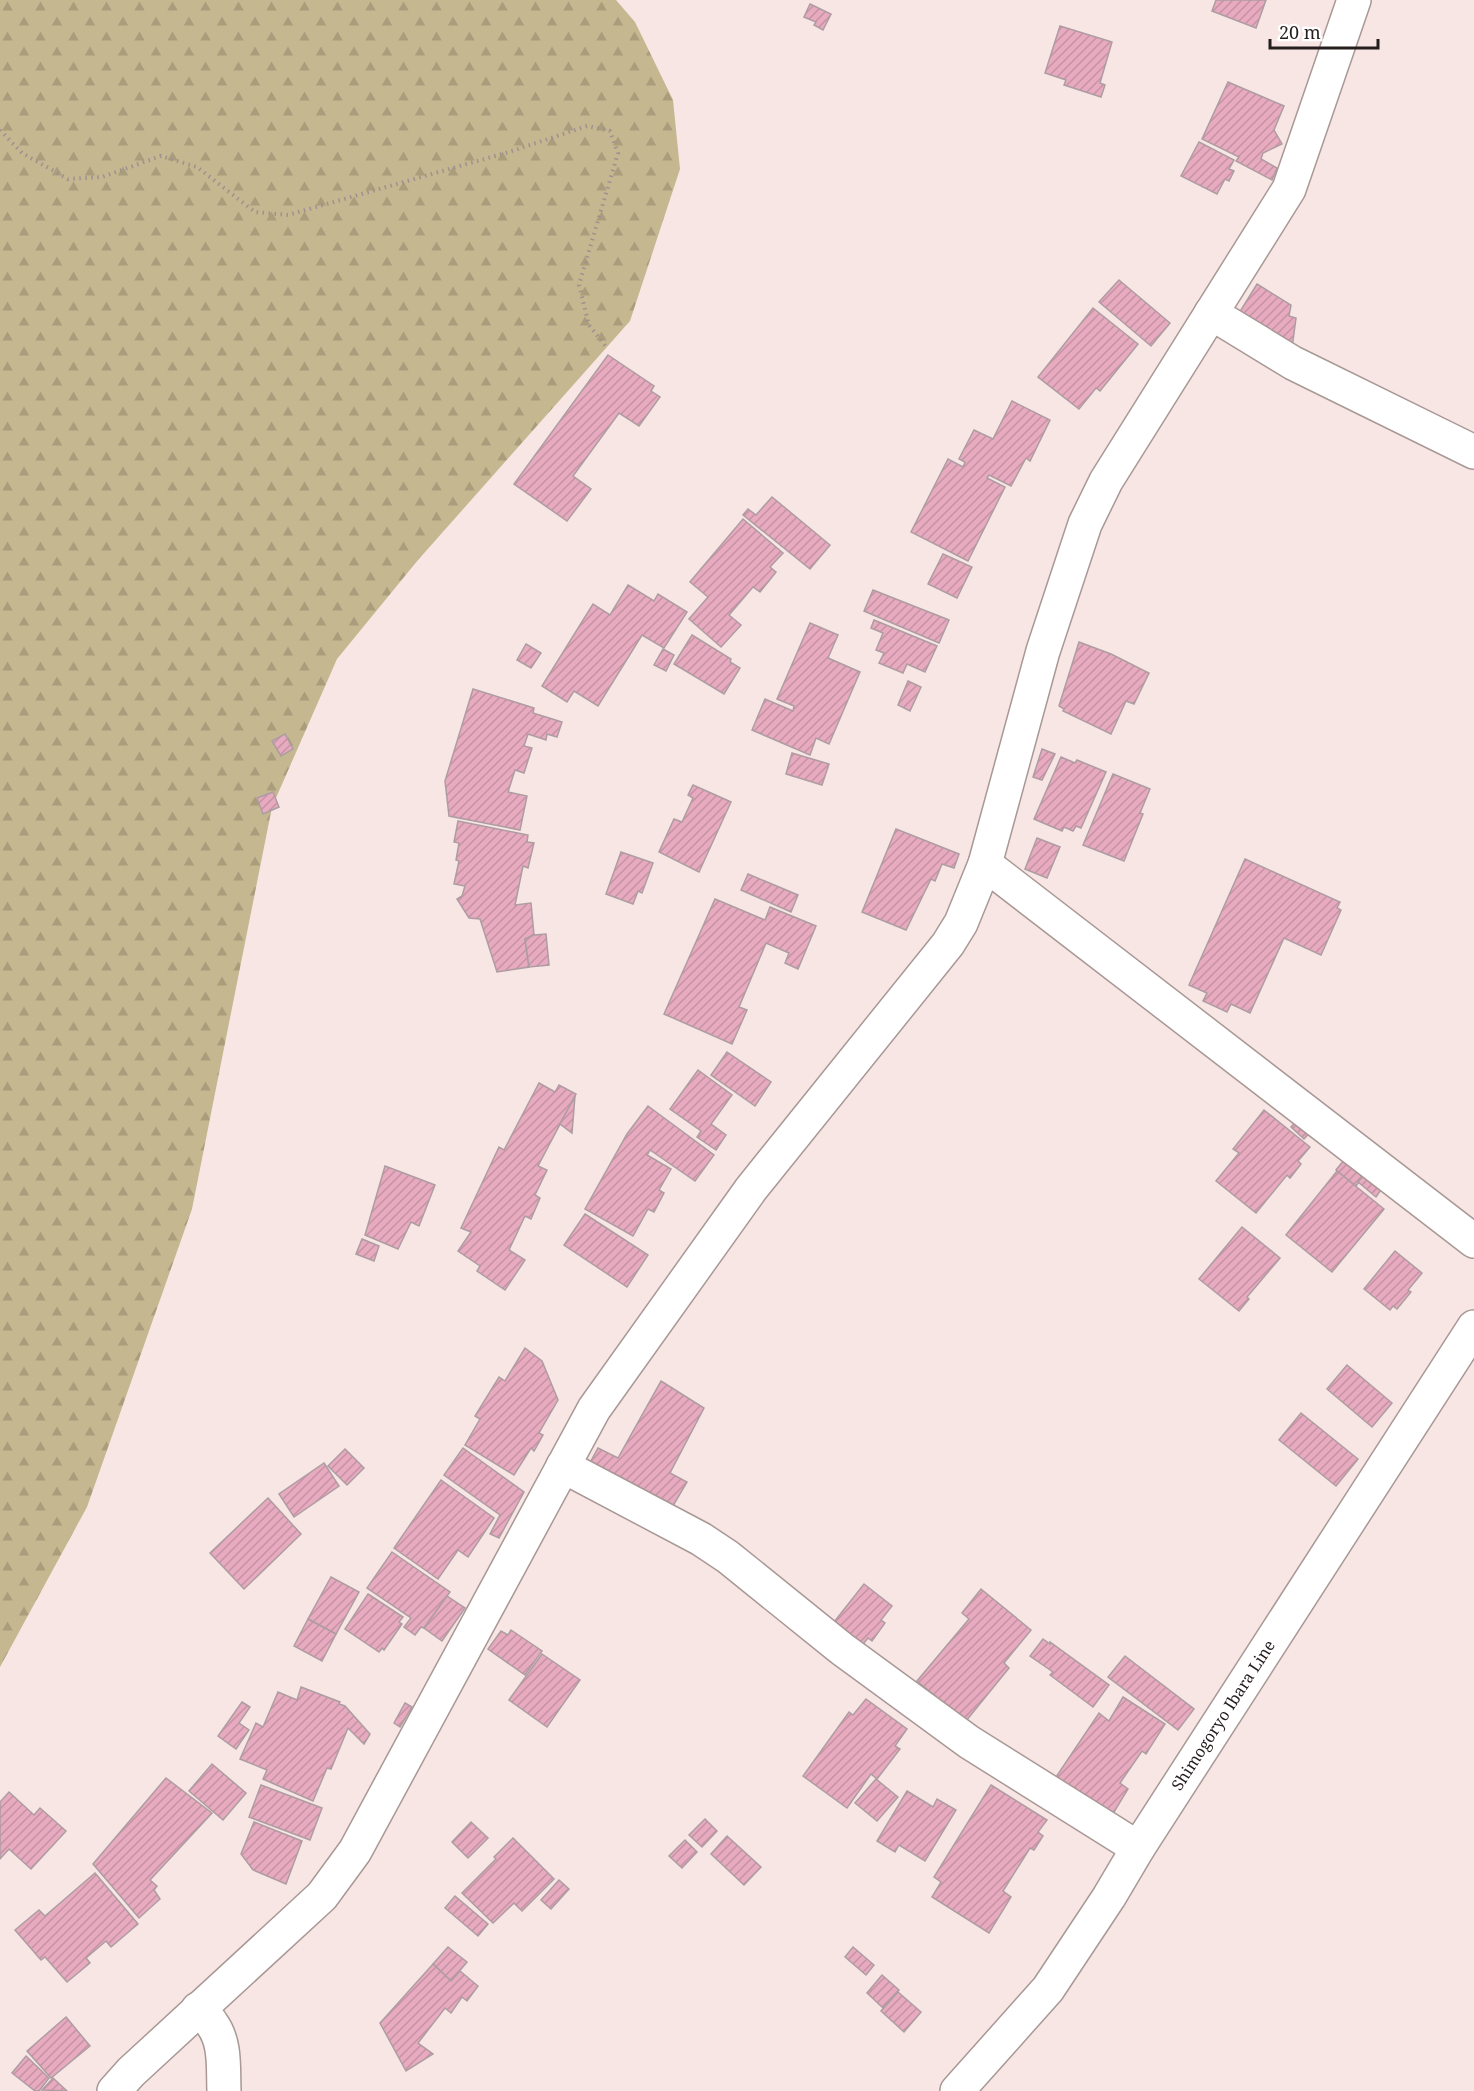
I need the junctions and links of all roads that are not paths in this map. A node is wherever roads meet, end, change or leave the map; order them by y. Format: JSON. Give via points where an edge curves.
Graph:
{"nodes":[{"id":1,"x":1354,"y":0,"type":"edge"},
{"id":2,"x":1211,"y":313,"type":"junction"},
{"id":3,"x":1474,"y":452,"type":"edge"},
{"id":4,"x":985,"y":864,"type":"junction"},
{"id":5,"x":1474,"y":1241,"type":"edge"},
{"id":6,"x":1474,"y":1327,"type":"edge"},
{"id":7,"x":563,"y":1466,"type":"junction"},
{"id":8,"x":1138,"y":1848,"type":"junction"},
{"id":9,"x":198,"y":2009,"type":"junction"},
{"id":10,"x":114,"y":2091,"type":"edge"},
{"id":11,"x":224,"y":2091,"type":"edge"},
{"id":12,"x":957,"y":2091,"type":"edge"}],
"edges":[{"from":1,"to":2,"type":"street","via":[[1289,189]]},
{"from":2,"to":3,"type":"street","via":[[1293,363]]},
{"from":2,"to":4,"type":"street","via":[[1106,481],[1085,524],[1042,651]]},
{"from":4,"to":5,"type":"street"},
{"from":4,"to":7,"type":"street","via":[[948,944],[751,1189],[594,1409]]},
{"from":6,"to":8,"type":"street","name":"Shimogoryo Ibara Line"},
{"from":7,"to":8,"type":"street","via":[[701,1539],[969,1742]]},
{"from":7,"to":9,"type":"street","via":[[355,1851],[322,1896]]},
{"from":8,"to":12,"type":"street","name":"Shimogoryo Ibara Line","via":[[1048,1989]]},
{"from":9,"to":10,"type":"street"},
{"from":9,"to":11,"type":"street","via":[[212,2024],[219,2040]]}]}
